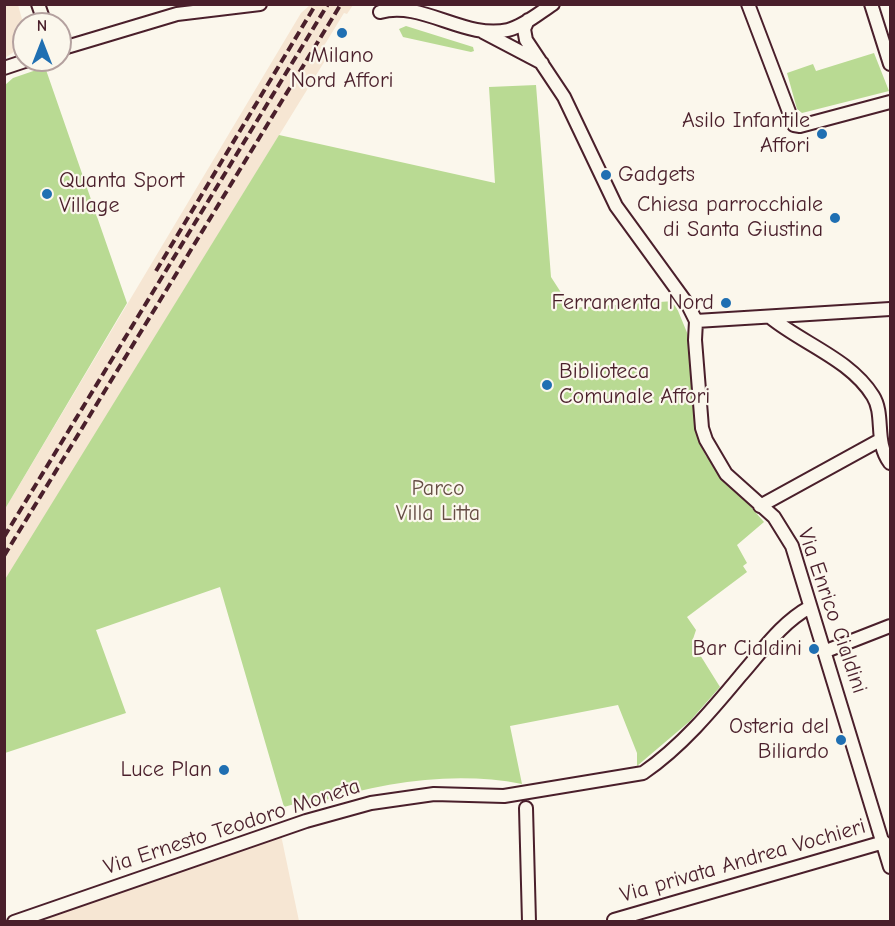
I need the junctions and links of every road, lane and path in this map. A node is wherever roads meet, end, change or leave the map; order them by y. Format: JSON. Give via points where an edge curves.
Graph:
{"nodes":[{"id":1,"x":260,"y":4,"type":"edge"},
{"id":2,"x":553,"y":4,"type":"edge"},
{"id":3,"x":748,"y":4,"type":"edge"},
{"id":4,"x":871,"y":4,"type":"edge"},
{"id":5,"x":381,"y":12,"type":"dead end"},
{"id":6,"x":528,"y":20,"type":"junction"},
{"id":7,"x":474,"y":27,"type":"junction"},
{"id":8,"x":72,"y":46,"type":"edge"},
{"id":9,"x":543,"y":63,"type":"junction"},
{"id":10,"x":891,"y":64,"type":"edge"},
{"id":11,"x":891,"y":102,"type":"edge"},
{"id":12,"x":891,"y":309,"type":"edge"},
{"id":13,"x":770,"y":317,"type":"junction"},
{"id":14,"x":696,"y":321,"type":"junction"},
{"id":15,"x":880,"y":440,"type":"junction"},
{"id":16,"x":891,"y":462,"type":"edge"},
{"id":17,"x":760,"y":506,"type":"junction"},
{"id":18,"x":810,"y":607,"type":"junction"},
{"id":19,"x":891,"y":626,"type":"edge"},
{"id":20,"x":826,"y":651,"type":"junction"},
{"id":21,"x":545,"y":791,"type":"junction"},
{"id":22,"x":504,"y":796,"type":"junction"},
{"id":23,"x":526,"y":808,"type":"junction"},
{"id":24,"x":884,"y":842,"type":"junction"},
{"id":25,"x":891,"y":867,"type":"edge"},
{"id":26,"x":614,"y":920,"type":"dead end"},
{"id":27,"x":14,"y":921,"type":"edge"},
{"id":28,"x":529,"y":921,"type":"edge"}],
"edges":[{"from":1,"to":8,"type":"street","via":[[177,14]]},
{"from":2,"to":6,"type":"street"},
{"from":3,"to":11,"type":"street","via":[[794,125]]},
{"from":4,"to":10,"type":"street"},
{"from":5,"to":7,"type":"street","via":[[404,7]]},
{"from":6,"to":7,"type":"street","via":[[505,30]]},
{"from":6,"to":9,"type":"street","via":[[524,25],[525,37]]},
{"from":7,"to":9,"type":"street"},
{"from":9,"to":14,"type":"street","via":[[574,116],[616,206]]},
{"from":12,"to":13,"type":"street"},
{"from":13,"to":14,"type":"street"},
{"from":13,"to":15,"type":"street","via":[[844,364],[865,384],[878,409]]},
{"from":14,"to":17,"type":"street","name":"Via Enrico Cialdini","via":[[704,434],[726,474]]},
{"from":15,"to":16,"type":"street"},
{"from":15,"to":17,"type":"street"},
{"from":17,"to":18,"type":"street","name":"Via Enrico Cialdini","via":[[774,517],[792,546]]},
{"from":18,"to":20,"type":"street","name":"Via Enrico Cialdini"},
{"from":18,"to":21,"type":"street","name":"Via Ernesto Teodoro Moneta","via":[[784,625],[707,715],[656,765],[634,776]]},
{"from":19,"to":20,"type":"street"},
{"from":20,"to":24,"type":"street","name":"Via Enrico Cialdini"},
{"from":21,"to":22,"type":"street","name":"Via Ernesto Teodoro Moneta"},
{"from":21,"to":23,"type":"street"},
{"from":22,"to":23,"type":"street","name":"Via Ernesto Teodoro Moneta"},
{"from":22,"to":27,"type":"street","name":"Via Ernesto Teodoro Moneta","via":[[434,794],[343,810]]},
{"from":23,"to":28,"type":"street"},
{"from":24,"to":25,"type":"street","name":"Via Enrico Cialdini"},
{"from":24,"to":26,"type":"street","name":"Via privata Andrea Vochieri"}]}
